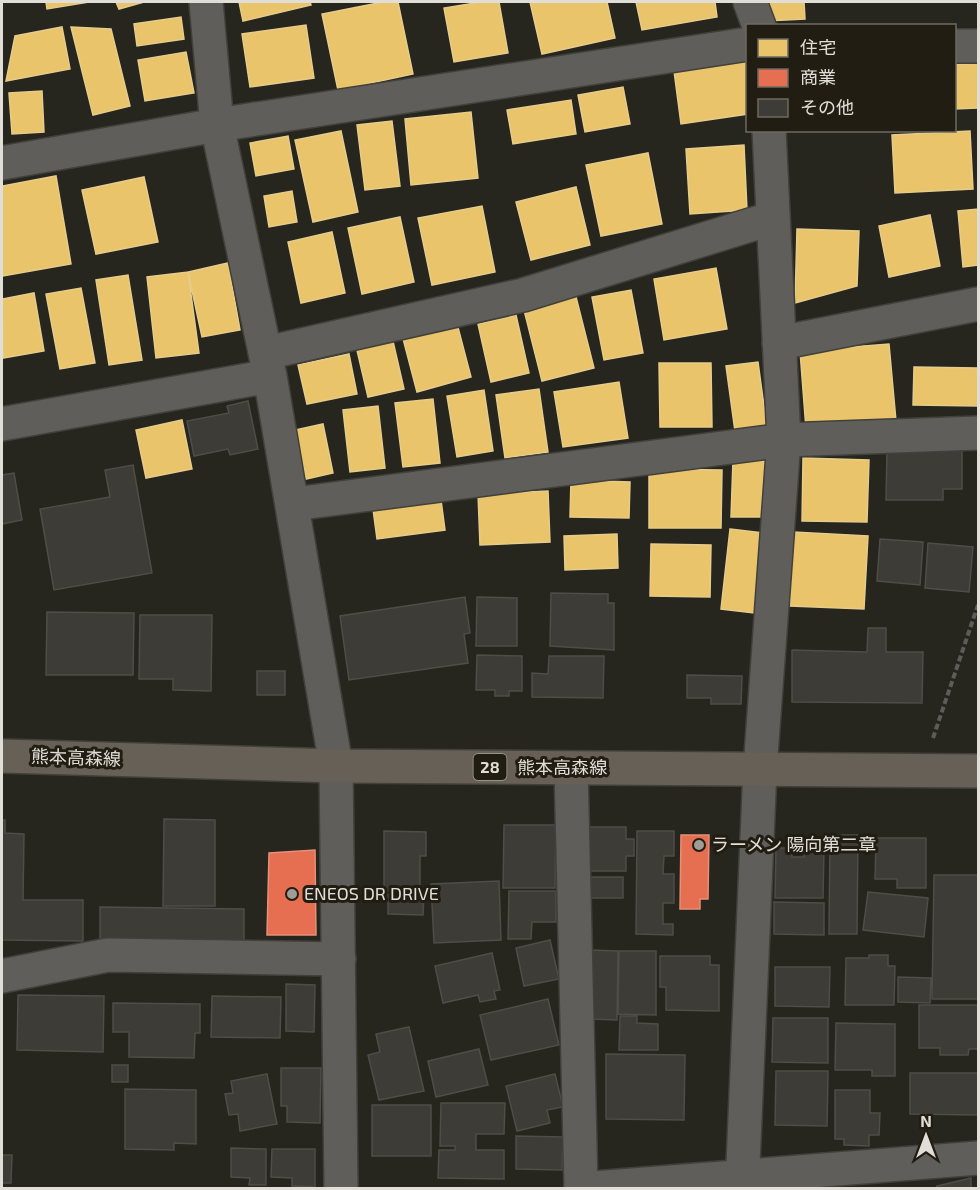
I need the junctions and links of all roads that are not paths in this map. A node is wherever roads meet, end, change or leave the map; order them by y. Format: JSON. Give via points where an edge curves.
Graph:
{"nodes":[{"id":1,"x":206,"y":2,"type":"edge"},
{"id":2,"x":750,"y":2,"type":"edge"},
{"id":3,"x":758,"y":24,"type":"edge"},
{"id":4,"x":746,"y":44,"type":"edge"},
{"id":5,"x":956,"y":46,"type":"edge"},
{"id":6,"x":978,"y":46,"type":"edge"},
{"id":7,"x":217,"y":125,"type":"junction"},
{"id":8,"x":769,"y":132,"type":"edge"},
{"id":9,"x":2,"y":163,"type":"edge"},
{"id":10,"x":773,"y":218,"type":"junction"},
{"id":11,"x":978,"y":304,"type":"edge"},
{"id":12,"x":779,"y":343,"type":"junction"},
{"id":13,"x":268,"y":364,"type":"junction"},
{"id":14,"x":2,"y":424,"type":"edge"},
{"id":15,"x":978,"y":433,"type":"edge"},
{"id":16,"x":784,"y":440,"type":"junction"},
{"id":17,"x":294,"y":504,"type":"junction"},
{"id":18,"x":2,"y":756,"type":"edge"},
{"id":19,"x":336,"y":765,"type":"junction"},
{"id":20,"x":571,"y":768,"type":"junction"},
{"id":21,"x":760,"y":769,"type":"junction"},
{"id":22,"x":978,"y":771,"type":"edge"},
{"id":23,"x":339,"y":959,"type":"junction"},
{"id":24,"x":2,"y":976,"type":"edge"},
{"id":25,"x":978,"y":1158,"type":"edge"},
{"id":26,"x":742,"y":1183,"type":"edge"},
{"id":27,"x":341,"y":1188,"type":"edge"},
{"id":28,"x":581,"y":1188,"type":"edge"},
{"id":29,"x":593,"y":1188,"type":"edge"}],
"edges":[{"from":1,"to":7,"type":"street"},
{"from":2,"to":3,"type":"street"},
{"from":4,"to":7,"type":"street"},
{"from":5,"to":6,"type":"street"},
{"from":7,"to":9,"type":"street"},
{"from":7,"to":13,"type":"street"},
{"from":8,"to":10,"type":"street"},
{"from":10,"to":12,"type":"street"},
{"from":10,"to":13,"type":"street","via":[[523,295]]},
{"from":11,"to":12,"type":"street"},
{"from":12,"to":16,"type":"street"},
{"from":13,"to":14,"type":"street"},
{"from":13,"to":17,"type":"street"},
{"from":15,"to":16,"type":"street"},
{"from":16,"to":17,"type":"street"},
{"from":16,"to":21,"type":"street"},
{"from":17,"to":19,"type":"street"},
{"from":18,"to":19,"type":"main road","name":"熊本高森線","number":"28"},
{"from":19,"to":20,"type":"main road","name":"熊本高森線","number":"28"},
{"from":19,"to":23,"type":"street"},
{"from":20,"to":21,"type":"main road","name":"熊本高森線","number":"28"},
{"from":20,"to":28,"type":"street"},
{"from":21,"to":22,"type":"main road","name":"熊本高森線","number":"28"},
{"from":21,"to":26,"type":"street"},
{"from":23,"to":24,"type":"street","via":[[108,954]]},
{"from":23,"to":27,"type":"street"},
{"from":25,"to":26,"type":"street"},
{"from":26,"to":29,"type":"street"}]}
